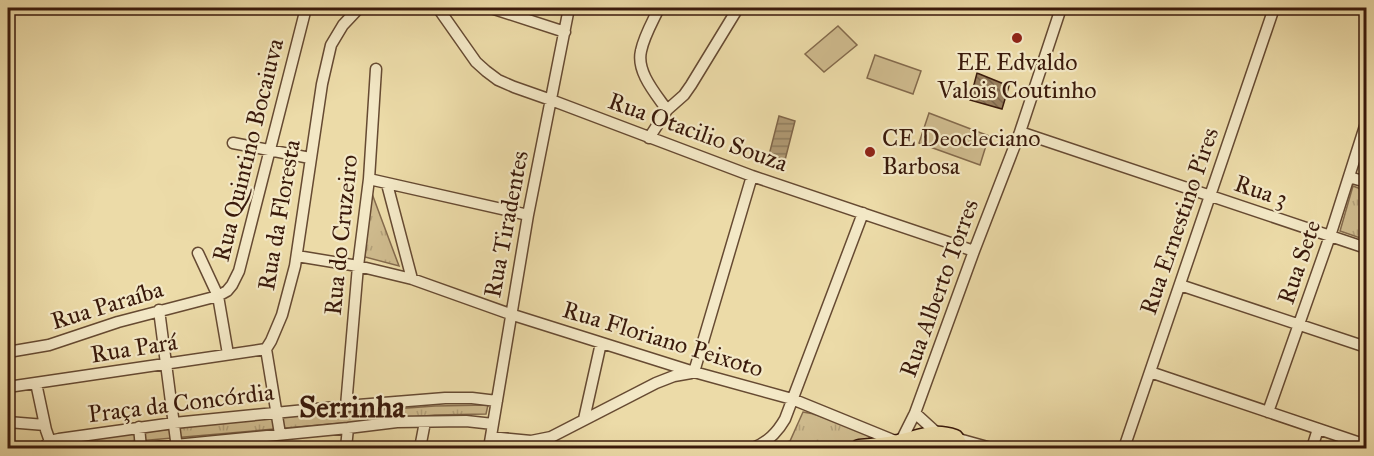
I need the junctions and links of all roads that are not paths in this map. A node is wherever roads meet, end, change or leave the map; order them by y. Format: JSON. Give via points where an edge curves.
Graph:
{"nodes":[{"id":1,"x":309,"y":8,"type":"edge"},
{"id":2,"x":359,"y":8,"type":"edge"},
{"id":3,"x":438,"y":8,"type":"edge"},
{"id":4,"x":491,"y":8,"type":"edge"},
{"id":5,"x":569,"y":8,"type":"edge"},
{"id":6,"x":659,"y":8,"type":"edge"},
{"id":7,"x":738,"y":8,"type":"edge"},
{"id":8,"x":1061,"y":8,"type":"edge"},
{"id":9,"x":1123,"y":8,"type":"edge"},
{"id":10,"x":1136,"y":8,"type":"edge"},
{"id":11,"x":1274,"y":8,"type":"edge"},
{"id":12,"x":565,"y":32,"type":"junction"},
{"id":13,"x":376,"y":69,"type":"dead end"},
{"id":14,"x":551,"y":100,"type":"junction"},
{"id":15,"x":667,"y":110,"type":"junction"},
{"id":16,"x":1366,"y":123,"type":"edge"},
{"id":17,"x":1020,"y":132,"type":"junction"},
{"id":18,"x":649,"y":138,"type":"junction"},
{"id":19,"x":233,"y":143,"type":"dead end"},
{"id":20,"x":269,"y":150,"type":"junction"},
{"id":21,"x":310,"y":158,"type":"junction"},
{"id":22,"x":752,"y":176,"type":"junction"},
{"id":23,"x":1349,"y":177,"type":"junction"},
{"id":24,"x":369,"y":179,"type":"junction"},
{"id":25,"x":1366,"y":182,"type":"edge"},
{"id":26,"x":387,"y":184,"type":"junction"},
{"id":27,"x":1210,"y":196,"type":"junction"},
{"id":28,"x":863,"y":213,"type":"junction"},
{"id":29,"x":528,"y":215,"type":"junction"},
{"id":30,"x":1330,"y":236,"type":"junction"},
{"id":31,"x":1366,"y":248,"type":"edge"},
{"id":32,"x":974,"y":251,"type":"junction"},
{"id":33,"x":198,"y":253,"type":"dead end"},
{"id":34,"x":297,"y":256,"type":"junction"},
{"id":35,"x":358,"y":266,"type":"junction"},
{"id":36,"x":412,"y":279,"type":"junction"},
{"id":37,"x":1180,"y":285,"type":"junction"},
{"id":38,"x":218,"y":296,"type":"junction"},
{"id":39,"x":159,"y":310,"type":"junction"},
{"id":40,"x":510,"y":314,"type":"junction"},
{"id":41,"x":1299,"y":325,"type":"junction"},
{"id":42,"x":601,"y":343,"type":"junction"},
{"id":43,"x":1366,"y":347,"type":"edge"},
{"id":44,"x":266,"y":349,"type":"junction"},
{"id":45,"x":8,"y":352,"type":"edge"},
{"id":46,"x":228,"y":354,"type":"junction"},
{"id":47,"x":165,"y":364,"type":"junction"},
{"id":48,"x":694,"y":372,"type":"junction"},
{"id":49,"x":1150,"y":372,"type":"junction"},
{"id":50,"x":36,"y":383,"type":"junction"},
{"id":51,"x":8,"y":387,"type":"edge"},
{"id":52,"x":792,"y":399,"type":"junction"},
{"id":53,"x":497,"y":401,"type":"junction"},
{"id":54,"x":396,"y":402,"type":"junction"},
{"id":55,"x":346,"y":406,"type":"junction"},
{"id":56,"x":1268,"y":412,"type":"junction"},
{"id":57,"x":276,"y":413,"type":"junction"},
{"id":58,"x":915,"y":413,"type":"junction"},
{"id":59,"x":584,"y":419,"type":"junction"},
{"id":60,"x":8,"y":422,"type":"edge"},
{"id":61,"x":397,"y":422,"type":"junction"},
{"id":62,"x":425,"y":422,"type":"junction"},
{"id":63,"x":174,"y":423,"type":"junction"},
{"id":64,"x":493,"y":424,"type":"junction"},
{"id":65,"x":45,"y":425,"type":"junction"},
{"id":66,"x":139,"y":428,"type":"junction"},
{"id":67,"x":348,"y":428,"type":"junction"},
{"id":68,"x":1318,"y":429,"type":"junction"},
{"id":69,"x":280,"y":434,"type":"junction"},
{"id":70,"x":938,"y":434,"type":"junction"},
{"id":71,"x":490,"y":443,"type":"edge"},
{"id":72,"x":896,"y":443,"type":"junction"},
{"id":73,"x":958,"y":443,"type":"edge"},
{"id":74,"x":1366,"y":445,"type":"edge"},
{"id":75,"x":48,"y":446,"type":"edge"},
{"id":76,"x":176,"y":447,"type":"edge"},
{"id":77,"x":143,"y":448,"type":"edge"},
{"id":78,"x":346,"y":448,"type":"edge"},
{"id":79,"x":420,"y":448,"type":"edge"},
{"id":80,"x":753,"y":448,"type":"edge"},
{"id":81,"x":859,"y":448,"type":"edge"},
{"id":82,"x":991,"y":448,"type":"edge"},
{"id":83,"x":1124,"y":448,"type":"edge"},
{"id":84,"x":1312,"y":448,"type":"edge"}],
"edges":[{"from":1,"to":20,"type":"street","name":"Rua Quintino Bocaiuva"},
{"from":2,"to":21,"type":"street","name":"Rua da Floresta","via":[[331,45]]},
{"from":3,"to":14,"type":"street","name":"Rua Otacilio Souza","via":[[486,72]]},
{"from":4,"to":12,"type":"street"},
{"from":5,"to":12,"type":"street","name":"Rua Tiradentes"},
{"from":6,"to":15,"type":"street","via":[[641,49],[640,64]]},
{"from":7,"to":15,"type":"street","via":[[684,95]]},
{"from":8,"to":17,"type":"street","name":"Rua Alberto Torres"},
{"from":9,"to":10,"type":"lane"},
{"from":11,"to":27,"type":"street","name":"Rua Ernestino Pires"},
{"from":12,"to":14,"type":"street","name":"Rua Tiradentes"},
{"from":13,"to":24,"type":"street","name":"Rua do Cruzeiro"},
{"from":14,"to":18,"type":"street","name":"Rua Otacilio Souza"},
{"from":14,"to":29,"type":"street","name":"Rua Tiradentes"},
{"from":15,"to":18,"type":"street"},
{"from":16,"to":23,"type":"street","name":"Rua Sete"},
{"from":17,"to":27,"type":"street","name":"Rua 3"},
{"from":17,"to":32,"type":"street","name":"Rua Alberto Torres"},
{"from":18,"to":22,"type":"street","name":"Rua Otacilio Souza"},
{"from":19,"to":20,"type":"street"},
{"from":20,"to":21,"type":"street"},
{"from":20,"to":38,"type":"street","name":"Rua Quintino Bocaiuva","via":[[239,271],[227,291]]},
{"from":21,"to":34,"type":"street","name":"Rua da Floresta"},
{"from":22,"to":28,"type":"street","name":"Rua Otacilio Souza"},
{"from":22,"to":48,"type":"street"},
{"from":23,"to":25,"type":"street"},
{"from":23,"to":30,"type":"street","name":"Rua Sete"},
{"from":24,"to":26,"type":"street"},
{"from":24,"to":35,"type":"street","name":"Rua do Cruzeiro"},
{"from":26,"to":29,"type":"street"},
{"from":26,"to":36,"type":"street"},
{"from":27,"to":30,"type":"street","name":"Rua 3"},
{"from":27,"to":37,"type":"street","name":"Rua Ernestino Pires"},
{"from":28,"to":32,"type":"street","name":"Rua Otacilio Souza"},
{"from":28,"to":52,"type":"street"},
{"from":29,"to":40,"type":"street","name":"Rua Tiradentes"},
{"from":30,"to":31,"type":"street","name":"Rua 3"},
{"from":30,"to":41,"type":"street","name":"Rua Sete"},
{"from":32,"to":58,"type":"street","name":"Rua Alberto Torres"},
{"from":33,"to":38,"type":"street"},
{"from":34,"to":35,"type":"street","name":"Rua Floriano Peixoto"},
{"from":34,"to":44,"type":"street","name":"Rua da Floresta","via":[[282,315]]},
{"from":35,"to":36,"type":"street","name":"Rua Floriano Peixoto"},
{"from":35,"to":55,"type":"street","name":"Rua do Cruzeiro"},
{"from":36,"to":40,"type":"street","name":"Rua Floriano Peixoto"},
{"from":37,"to":41,"type":"street"},
{"from":37,"to":49,"type":"street","name":"Rua Ernestino Pires"},
{"from":38,"to":39,"type":"street","name":"Rua Paraíba"},
{"from":38,"to":46,"type":"street"},
{"from":39,"to":45,"type":"street","name":"Rua Paraíba","via":[[49,345]]},
{"from":39,"to":47,"type":"street"},
{"from":40,"to":42,"type":"street","name":"Rua Floriano Peixoto"},
{"from":40,"to":53,"type":"street","name":"Rua Tiradentes"},
{"from":41,"to":43,"type":"street"},
{"from":41,"to":56,"type":"street","name":"Rua Sete"},
{"from":42,"to":48,"type":"street","name":"Rua Floriano Peixoto"},
{"from":42,"to":59,"type":"street"},
{"from":44,"to":46,"type":"street","name":"Rua Pará"},
{"from":44,"to":57,"type":"street"},
{"from":46,"to":47,"type":"street","name":"Rua Pará"},
{"from":47,"to":50,"type":"street","name":"Rua Pará"},
{"from":47,"to":63,"type":"street"},
{"from":48,"to":52,"type":"street","name":"Rua Floriano Peixoto"},
{"from":48,"to":59,"type":"street","via":[[656,383]]},
{"from":49,"to":56,"type":"street"},
{"from":49,"to":83,"type":"street","name":"Rua Ernestino Pires"},
{"from":50,"to":51,"type":"street","name":"Rua Pará"},
{"from":50,"to":65,"type":"street"},
{"from":52,"to":72,"type":"street","name":"Rua Floriano Peixoto"},
{"from":52,"to":80,"type":"street","via":[[779,430]]},
{"from":53,"to":54,"type":"street","name":"Praça da Concórdia","via":[[445,398]]},
{"from":53,"to":64,"type":"street","name":"Rua Tiradentes"},
{"from":54,"to":55,"type":"street","name":"Praça da Concórdia"},
{"from":54,"to":61,"type":"street"},
{"from":55,"to":57,"type":"street","name":"Praça da Concórdia"},
{"from":56,"to":68,"type":"street"},
{"from":57,"to":63,"type":"street","name":"Praça da Concórdia"},
{"from":57,"to":69,"type":"street"},
{"from":58,"to":70,"type":"street"},
{"from":58,"to":72,"type":"street","name":"Rua Alberto Torres"},
{"from":59,"to":71,"type":"street","via":[[541,440]]},
{"from":60,"to":65,"type":"street"},
{"from":61,"to":62,"type":"street","name":"Praça da Concórdia"},
{"from":61,"to":67,"type":"street","name":"Praça da Concórdia"},
{"from":62,"to":64,"type":"street","name":"Praça da Concórdia"},
{"from":62,"to":79,"type":"street"},
{"from":63,"to":66,"type":"street","name":"Praça da Concórdia"},
{"from":63,"to":76,"type":"street"},
{"from":64,"to":71,"type":"street","name":"Rua Tiradentes"},
{"from":65,"to":75,"type":"street"},
{"from":66,"to":75,"type":"street","name":"Praça da Concórdia","via":[[59,439]]},
{"from":66,"to":77,"type":"street"},
{"from":67,"to":69,"type":"street","name":"Praça da Concórdia"},
{"from":67,"to":78,"type":"street"},
{"from":68,"to":74,"type":"street"},
{"from":68,"to":84,"type":"street"},
{"from":69,"to":76,"type":"street","name":"Praça da Concórdia"},
{"from":70,"to":72,"type":"main road"},
{"from":70,"to":73,"type":"main road"},
{"from":72,"to":81,"type":"main road"},
{"from":73,"to":82,"type":"street"},
{"from":76,"to":77,"type":"street","name":"Praça da Concórdia"}]}
